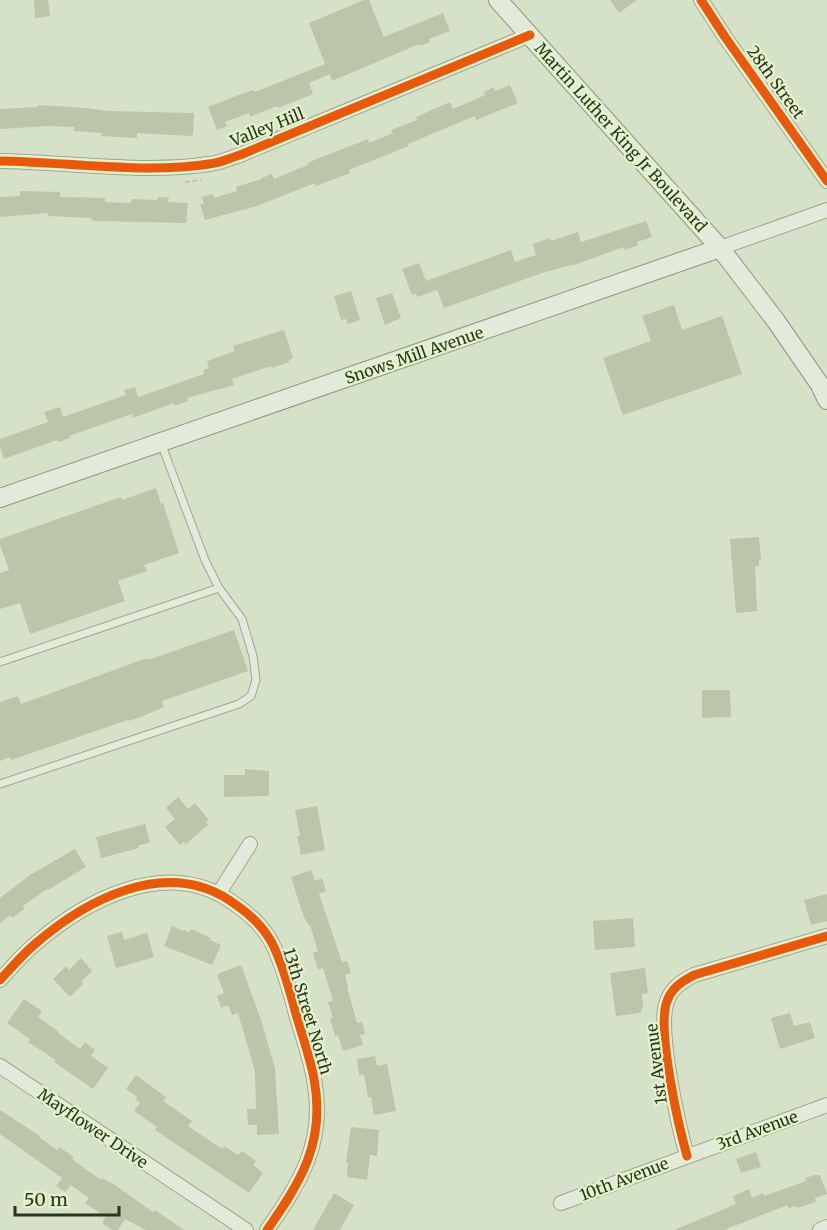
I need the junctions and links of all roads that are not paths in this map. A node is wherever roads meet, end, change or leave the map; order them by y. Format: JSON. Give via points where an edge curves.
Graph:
{"nodes":[{"id":1,"x":498,"y":0,"type":"edge"},
{"id":2,"x":701,"y":0,"type":"edge"},
{"id":3,"x":530,"y":35,"type":"junction"},
{"id":4,"x":0,"y":162,"type":"edge"},
{"id":5,"x":827,"y":181,"type":"edge"},
{"id":6,"x":827,"y":210,"type":"edge"},
{"id":7,"x":720,"y":248,"type":"junction"},
{"id":8,"x":827,"y":400,"type":"edge"},
{"id":9,"x":161,"y":442,"type":"junction"},
{"id":10,"x":0,"y":498,"type":"edge"},
{"id":11,"x":219,"y":588,"type":"junction"},
{"id":12,"x":0,"y":662,"type":"edge"},
{"id":13,"x":0,"y":784,"type":"edge"},
{"id":14,"x":250,"y":844,"type":"dead end"},
{"id":15,"x":219,"y":894,"type":"junction"},
{"id":16,"x":827,"y":936,"type":"edge"},
{"id":17,"x":0,"y":980,"type":"edge"},
{"id":18,"x":0,"y":1066,"type":"edge"},
{"id":19,"x":827,"y":1105,"type":"edge"},
{"id":20,"x":687,"y":1156,"type":"junction"},
{"id":21,"x":561,"y":1203,"type":"dead end"},
{"id":22,"x":827,"y":1227,"type":"edge"},
{"id":23,"x":246,"y":1230,"type":"edge"},
{"id":24,"x":267,"y":1230,"type":"edge"},
{"id":25,"x":820,"y":1230,"type":"edge"}],
"edges":[{"from":1,"to":3,"type":"main road","name":"Martin Luther King Jr Boulevard"},
{"from":2,"to":5,"type":"street","name":"28th Street"},
{"from":3,"to":4,"type":"street","name":"Valley Hill","via":[[212,164],[142,167]]},
{"from":3,"to":7,"type":"main road","name":"Martin Luther King Jr Boulevard"},
{"from":6,"to":7,"type":"street","name":"Snows Mill Avenue"},
{"from":7,"to":8,"type":"main road","name":"Martin Luther King Jr Boulevard","via":[[776,321]]},
{"from":7,"to":9,"type":"main road","name":"Snows Mill Avenue"},
{"from":9,"to":10,"type":"main road","name":"Snows Mill Avenue"},
{"from":9,"to":11,"type":"lane","via":[[205,561]]},
{"from":11,"to":12,"type":"lane"},
{"from":11,"to":13,"type":"lane","via":[[242,619],[253,656],[256,680],[250,696],[239,704]]},
{"from":14,"to":15,"type":"street"},
{"from":15,"to":17,"type":"street","name":"13th Street North","via":[[196,885],[171,882],[139,886],[110,896],[56,927]]},
{"from":15,"to":24,"type":"street","name":"13th Street North","via":[[247,912],[273,944],[314,1079],[316,1130],[311,1153],[292,1194]]},
{"from":16,"to":20,"type":"street","name":"1st Avenue","via":[[694,975],[677,984],[671,993],[664,1024],[666,1048]]},
{"from":18,"to":23,"type":"street","name":"Mayflower Drive"},
{"from":19,"to":20,"type":"street","name":"3rd Avenue"},
{"from":20,"to":21,"type":"street","name":"10th Avenue"},
{"from":22,"to":25,"type":"street"}]}
